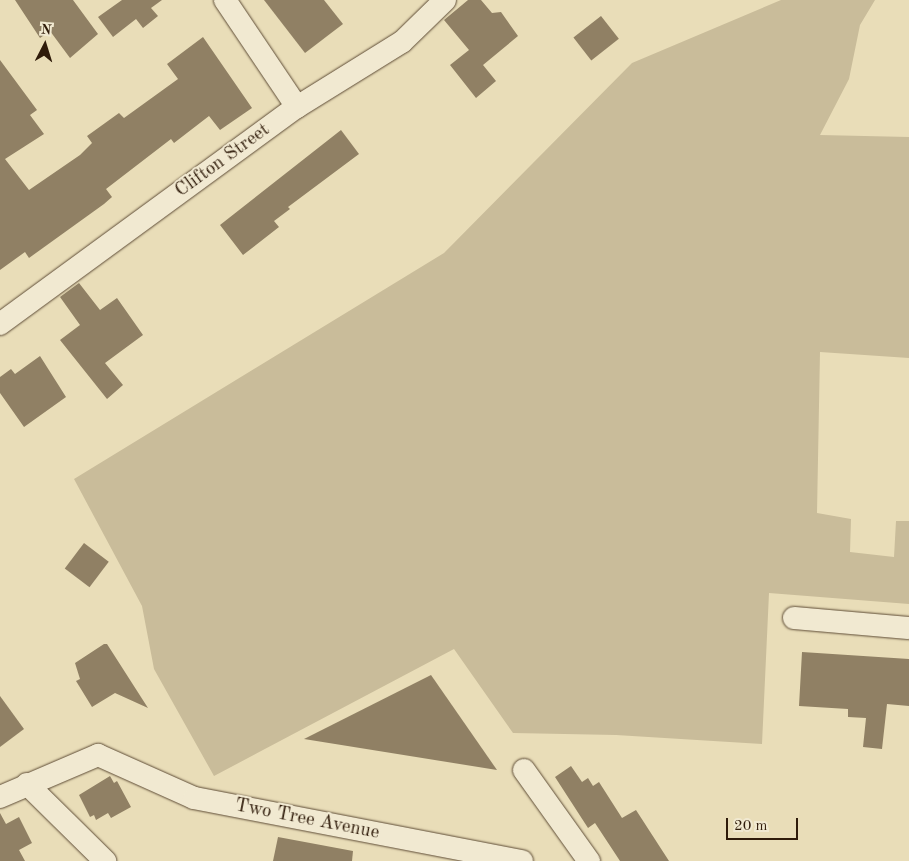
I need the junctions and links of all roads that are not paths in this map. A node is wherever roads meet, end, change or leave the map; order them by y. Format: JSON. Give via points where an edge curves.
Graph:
{"nodes":[{"id":1,"x":225,"y":0,"type":"edge"},
{"id":2,"x":445,"y":0,"type":"edge"},
{"id":3,"x":297,"y":107,"type":"junction"},
{"id":4,"x":0,"y":324,"type":"edge"},
{"id":5,"x":794,"y":618,"type":"dead end"},
{"id":6,"x":909,"y":628,"type":"edge"},
{"id":7,"x":524,"y":770,"type":"dead end"},
{"id":8,"x":27,"y":784,"type":"junction"},
{"id":9,"x":0,"y":798,"type":"edge"},
{"id":10,"x":105,"y":861,"type":"edge"},
{"id":11,"x":522,"y":861,"type":"edge"},
{"id":12,"x":589,"y":861,"type":"edge"}],
"edges":[{"from":1,"to":3,"type":"street"},
{"from":2,"to":3,"type":"street","name":"Clifton Street","via":[[402,42]]},
{"from":3,"to":4,"type":"street","name":"Clifton Street"},
{"from":5,"to":6,"type":"street"},
{"from":7,"to":12,"type":"street"},
{"from":8,"to":9,"type":"street"},
{"from":8,"to":10,"type":"street"},
{"from":8,"to":11,"type":"street","name":"Two Tree Avenue","via":[[98,755],[194,798]]}]}
